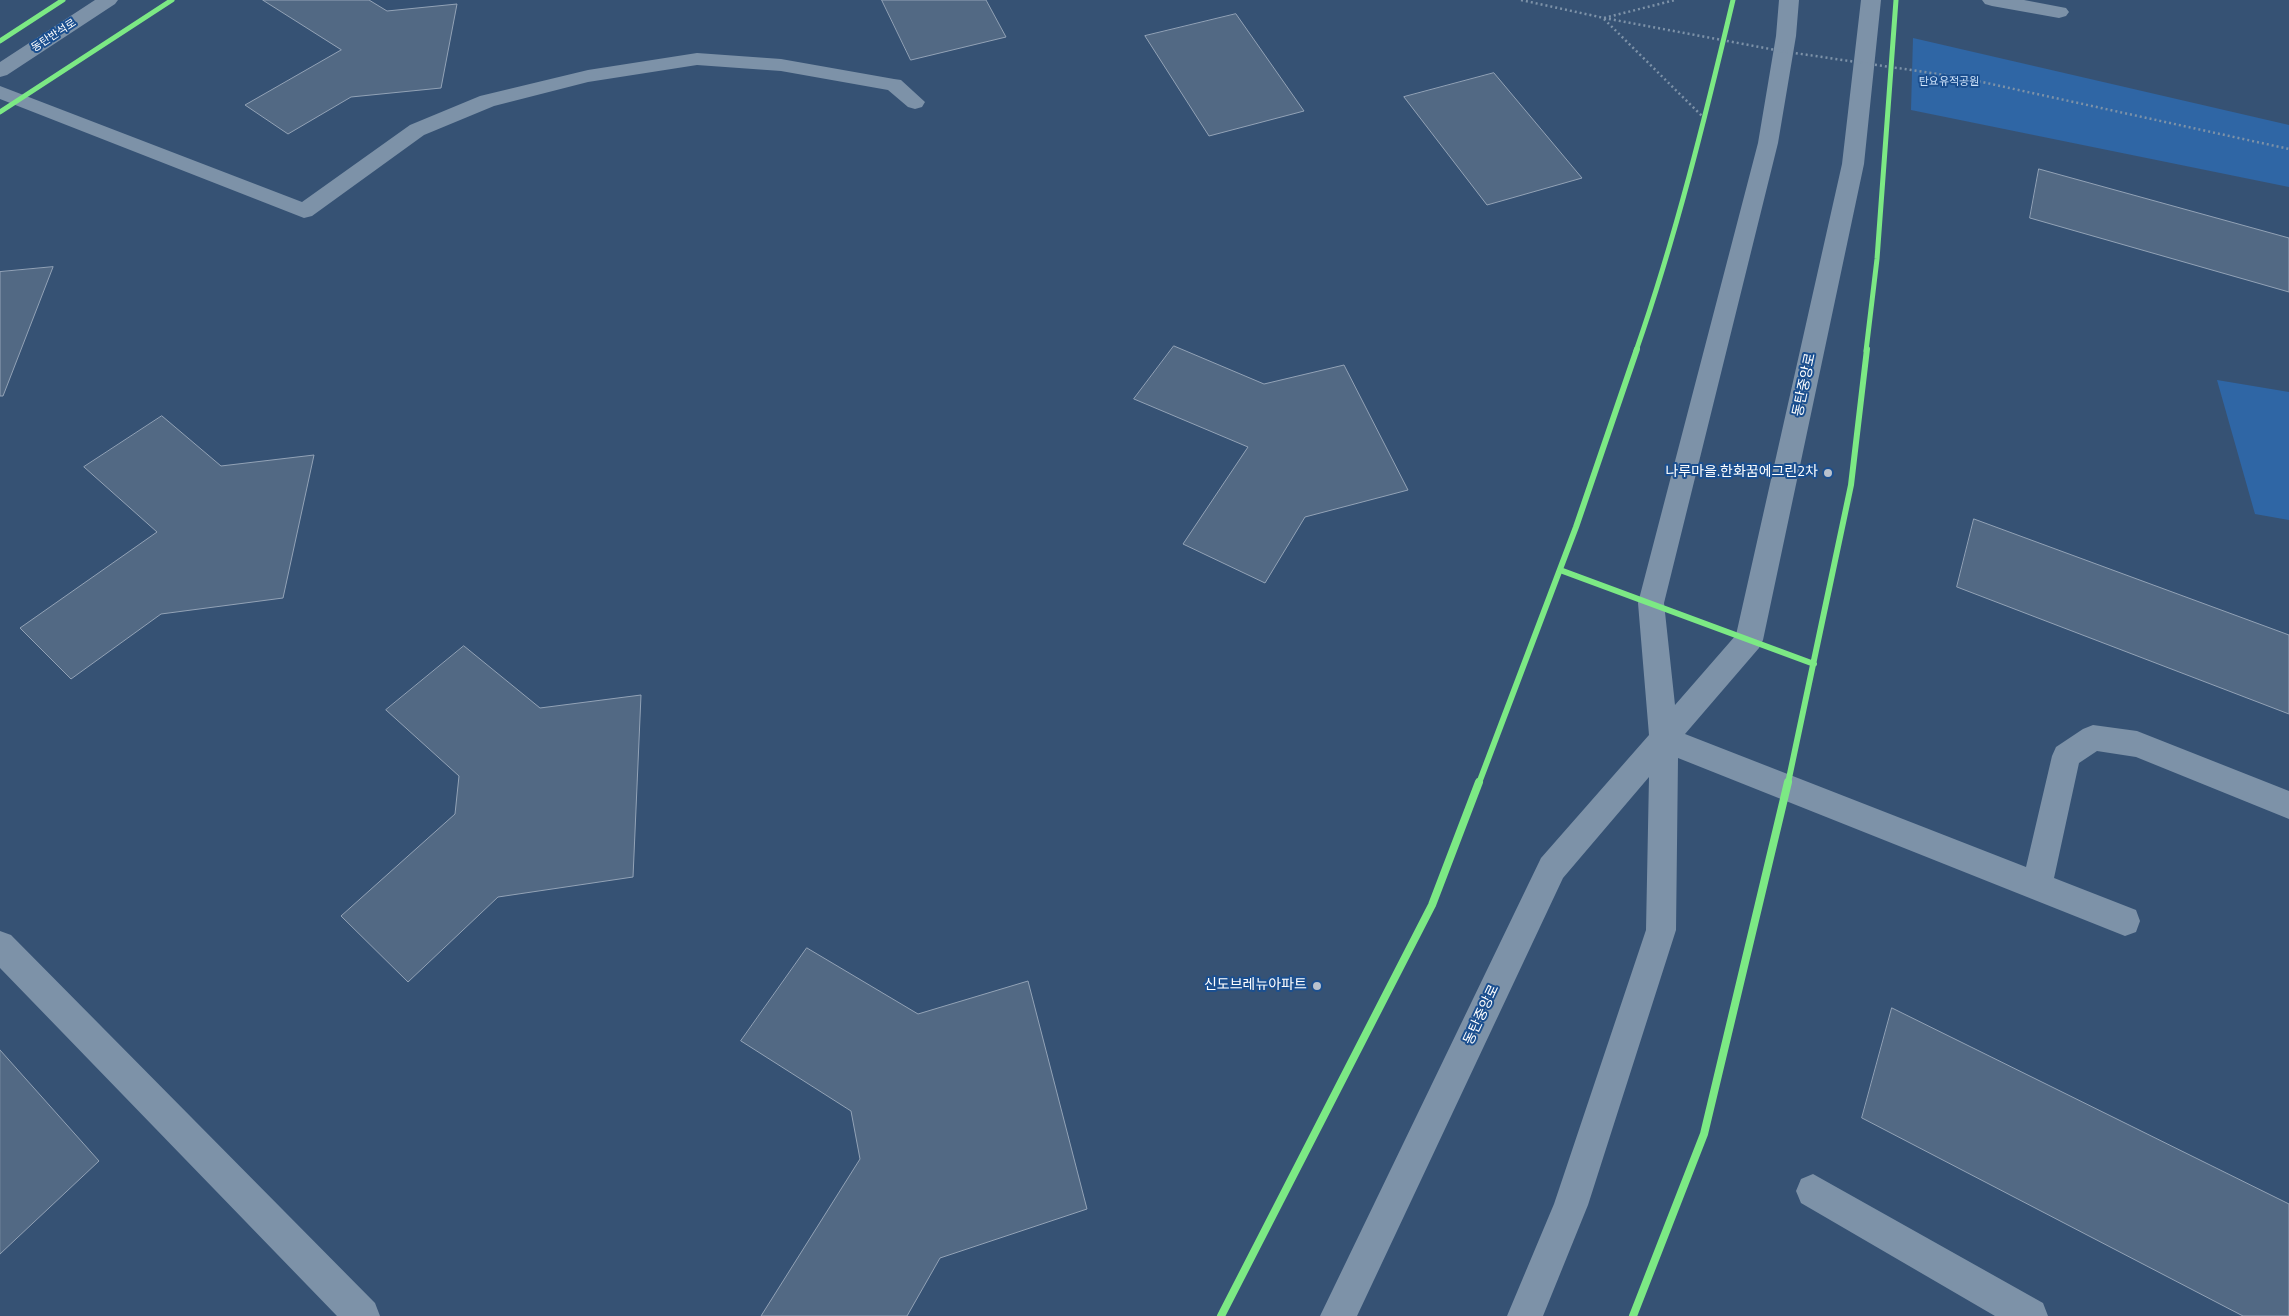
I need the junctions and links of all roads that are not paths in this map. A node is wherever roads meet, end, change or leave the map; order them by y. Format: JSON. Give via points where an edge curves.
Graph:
{"nodes":[{"id":1,"x":108,"y":0,"type":"edge"},
{"id":2,"x":1789,"y":0,"type":"edge"},
{"id":3,"x":1871,"y":0,"type":"edge"},
{"id":4,"x":1992,"y":0,"type":"edge"},
{"id":5,"x":2059,"y":12,"type":"dead end"},
{"id":6,"x":0,"y":71,"type":"edge"},
{"id":7,"x":0,"y":92,"type":"edge"},
{"id":8,"x":915,"y":102,"type":"dead end"},
{"id":9,"x":1664,"y":739,"type":"junction"},
{"id":10,"x":2289,"y":806,"type":"edge"},
{"id":11,"x":2038,"y":887,"type":"junction"},
{"id":12,"x":2125,"y":922,"type":"dead end"},
{"id":13,"x":0,"y":946,"type":"edge"},
{"id":14,"x":1813,"y":1191,"type":"dead end"},
{"id":15,"x":362,"y":1316,"type":"edge"},
{"id":16,"x":1338,"y":1316,"type":"edge"},
{"id":17,"x":1525,"y":1316,"type":"edge"},
{"id":18,"x":2030,"y":1316,"type":"edge"}],
"edges":[{"from":1,"to":6,"type":"street","name":"동탄반석로"},
{"from":2,"to":9,"type":"street","via":[[1768,143],[1651,603]]},
{"from":3,"to":9,"type":"street","name":"동탄중앙로","via":[[1853,164],[1749,640]]},
{"from":4,"to":5,"type":"street"},
{"from":7,"to":8,"type":"street","via":[[304,210],[417,130],[487,101],[588,76],[697,59],[772,64],[894,85]]},
{"from":9,"to":11,"type":"street"},
{"from":9,"to":16,"type":"street","name":"동탄중앙로","via":[[1552,868]]},
{"from":9,"to":17,"type":"street","via":[[1660,930],[1571,1205]]},
{"from":10,"to":11,"type":"street","via":[[2137,744],[2093,738],[2066,756]]},
{"from":11,"to":12,"type":"street"},
{"from":13,"to":15,"type":"street"},
{"from":14,"to":18,"type":"street"}]}
